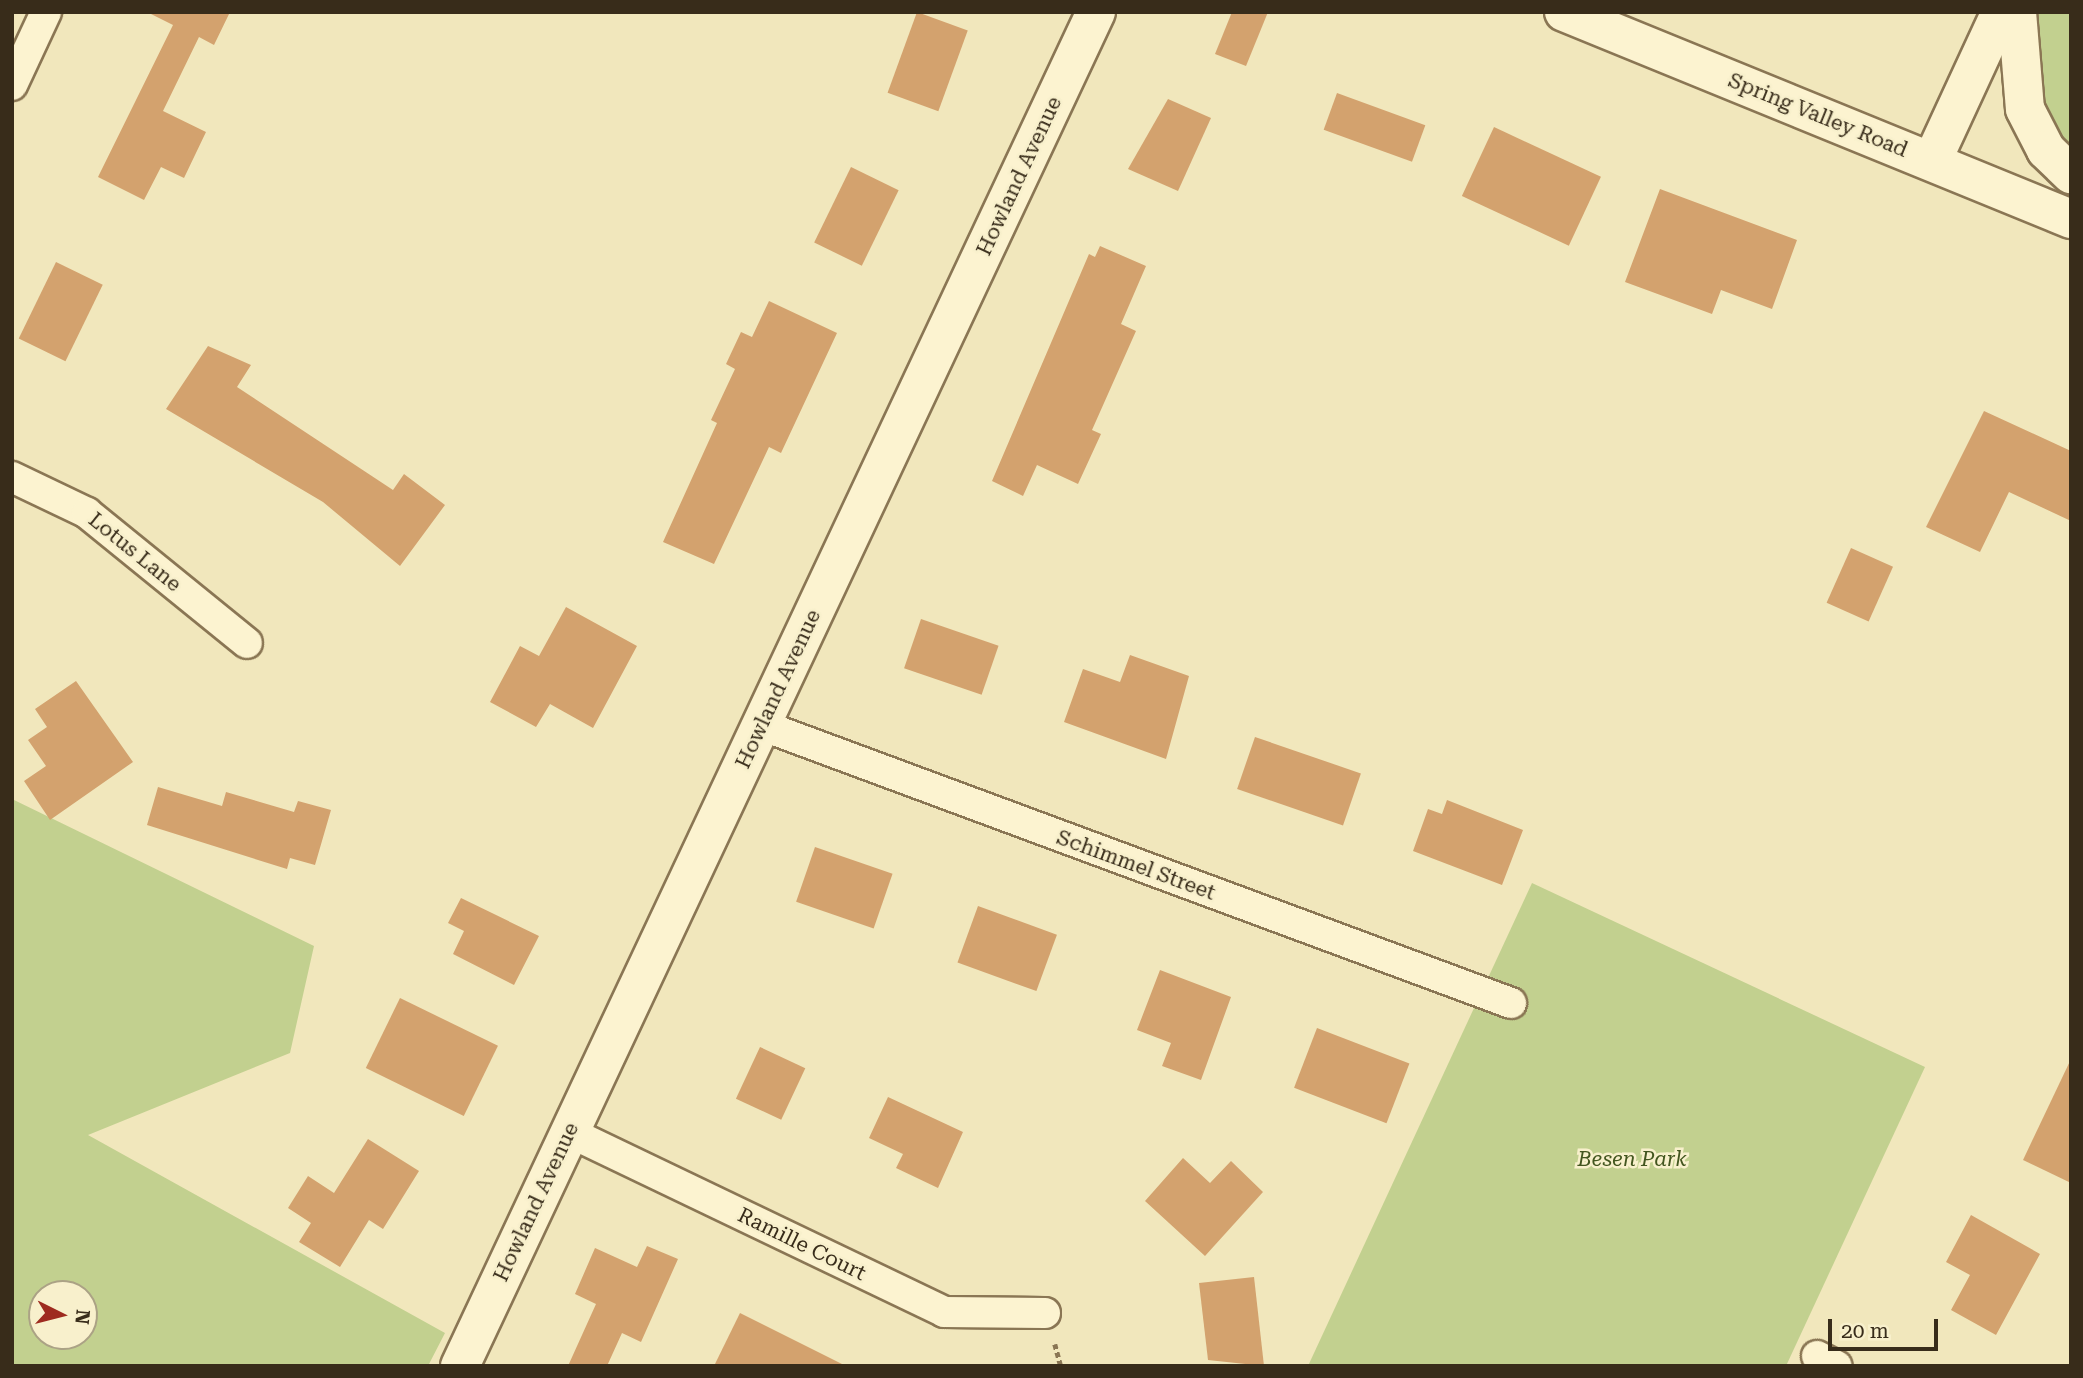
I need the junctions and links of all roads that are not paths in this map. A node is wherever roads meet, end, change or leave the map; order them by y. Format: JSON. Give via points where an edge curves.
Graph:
{"nodes":[{"id":1,"x":46,"y":12,"type":"edge"},
{"id":2,"x":1096,"y":12,"type":"edge"},
{"id":3,"x":1564,"y":12,"type":"edge"},
{"id":4,"x":2001,"y":12,"type":"edge"},
{"id":5,"x":2017,"y":12,"type":"edge"},
{"id":6,"x":12,"y":85,"type":"edge"},
{"id":7,"x":1932,"y":161,"type":"junction"},
{"id":8,"x":2071,"y":174,"type":"edge"},
{"id":9,"x":2071,"y":219,"type":"edge"},
{"id":10,"x":12,"y":477,"type":"edge"},
{"id":11,"x":247,"y":643,"type":"dead end"},
{"id":12,"x":761,"y":726,"type":"junction"},
{"id":13,"x":1511,"y":1003,"type":"dead end"},
{"id":14,"x":569,"y":1132,"type":"junction"},
{"id":15,"x":1045,"y":1313,"type":"dead end"},
{"id":16,"x":460,"y":1366,"type":"edge"}],
"edges":[{"from":1,"to":6,"type":"street"},
{"from":2,"to":12,"type":"street","name":"Howland Avenue"},
{"from":3,"to":7,"type":"street","name":"Spring Valley Road"},
{"from":4,"to":7,"type":"street"},
{"from":5,"to":8,"type":"street","via":[[2025,108],[2046,150]]},
{"from":7,"to":9,"type":"street","name":"Spring Valley Road"},
{"from":10,"to":11,"type":"street","name":"Lotus Lane","via":[[86,513]]},
{"from":12,"to":13,"type":"street","name":"Schimmel Street"},
{"from":12,"to":14,"type":"street","name":"Howland Avenue"},
{"from":14,"to":15,"type":"street","name":"Ramille Court","via":[[944,1312]]},
{"from":14,"to":16,"type":"street","name":"Howland Avenue"}]}
